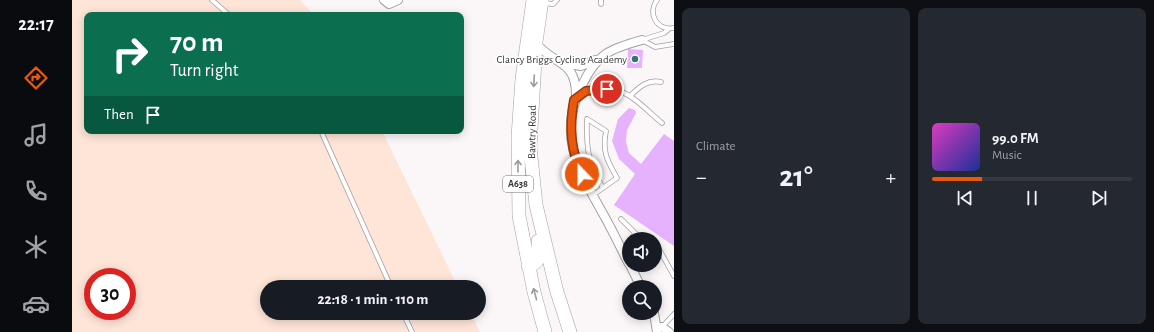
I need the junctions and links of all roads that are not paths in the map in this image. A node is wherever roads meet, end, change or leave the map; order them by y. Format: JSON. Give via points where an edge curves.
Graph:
{"nodes":[{"id":1,"x":212,"y":0,"type":"edge"},
{"id":2,"x":384,"y":0,"type":"edge"},
{"id":3,"x":398,"y":0,"type":"edge"},
{"id":4,"x":557,"y":0,"type":"edge"},
{"id":5,"x":658,"y":0,"type":"edge"},
{"id":6,"x":539,"y":1,"type":"edge"},
{"id":7,"x":226,"y":12,"type":"edge"},
{"id":8,"x":672,"y":29,"type":"edge"},
{"id":9,"x":532,"y":38,"type":"junction"},
{"id":10,"x":642,"y":40,"type":"junction"},
{"id":11,"x":674,"y":44,"type":"edge"},
{"id":12,"x":603,"y":55,"type":"junction"},
{"id":13,"x":563,"y":63,"type":"junction"},
{"id":14,"x":661,"y":82,"type":"dead end"},
{"id":15,"x":630,"y":96,"type":"junction"},
{"id":16,"x":576,"y":97,"type":"junction"},
{"id":17,"x":662,"y":123,"type":"dead end"},
{"id":18,"x":322,"y":134,"type":"edge"},
{"id":19,"x":603,"y":188,"type":"junction"},
{"id":20,"x":593,"y":195,"type":"junction"},
{"id":21,"x":536,"y":205,"type":"junction"},
{"id":22,"x":621,"y":219,"type":"dead end"},
{"id":23,"x":634,"y":232,"type":"edge"},
{"id":24,"x":620,"y":247,"type":"joint"},
{"id":25,"x":622,"y":251,"type":"edge"},
{"id":26,"x":662,"y":255,"type":"edge"},
{"id":27,"x":528,"y":266,"type":"junction"},
{"id":28,"x":674,"y":276,"type":"edge"},
{"id":29,"x":388,"y":280,"type":"edge"},
{"id":30,"x":674,"y":314,"type":"edge"},
{"id":31,"x":406,"y":320,"type":"edge"},
{"id":32,"x":658,"y":329,"type":"edge"},
{"id":33,"x":412,"y":332,"type":"edge"},
{"id":34,"x":545,"y":332,"type":"edge"},
{"id":35,"x":570,"y":332,"type":"edge"},
{"id":36,"x":669,"y":332,"type":"edge"}],
"edges":[{"from":1,"to":7,"type":"lane"},
{"from":2,"to":3,"type":"street","via":[[388,4]]},
{"from":4,"to":6,"type":"lane","via":[[553,4]]},
{"from":5,"to":8,"type":"lane","via":[[653,9],[655,20],[664,28]]},
{"from":6,"to":9,"type":"highway","name":"Bawtry Road","number":"A638"},
{"from":8,"to":10,"type":"lane"},
{"from":9,"to":13,"type":"street","via":[[549,56]]},
{"from":9,"to":21,"type":"highway","name":"Bawtry Road","number":"A638","one_way":true,"via":[[530,148]]},
{"from":27,"to":9,"type":"highway","name":"Bawtry Road","number":"A638","one_way":true,"via":[[518,216],[518,145],[522,79]]},
{"from":10,"to":11,"type":"lane","via":[[655,47]]},
{"from":10,"to":12,"type":"street","via":[[617,47]]},
{"from":12,"to":13,"type":"street","via":[[580,66]]},
{"from":12,"to":16,"type":"street","via":[[591,67]]},
{"from":13,"to":16,"type":"street","via":[[571,70],[576,81]]},
{"from":14,"to":15,"type":"lane","via":[[654,80],[646,83]]},
{"from":15,"to":16,"type":"lane","via":[[607,89],[586,91]]},
{"from":15,"to":17,"type":"lane"},
{"from":16,"to":20,"type":"street","via":[[572,112],[571,146],[577,165]]},
{"from":18,"to":29,"type":"lane"},
{"from":19,"to":19,"type":"lane","via":[[617,178],[607,161],[603,146],[606,131],[587,119],[586,142],[589,161]]},
{"from":19,"to":20,"type":"lane"},
{"from":20,"to":24,"type":"street"},
{"from":21,"to":27,"type":"highway","via":[[539,259]]},
{"from":21,"to":35,"type":"highway","name":"Bawtry Road","number":"A638","via":[[557,292]]},
{"from":22,"to":23,"type":"lane"},
{"from":24,"to":25,"type":"street"},
{"from":26,"to":28,"type":"lane"},
{"from":34,"to":27,"type":"highway","name":"Bawtry Road","number":"A638","one_way":true},
{"from":30,"to":32,"type":"lane"},
{"from":31,"to":33,"type":"lane"},
{"from":32,"to":36,"type":"street"}]}
